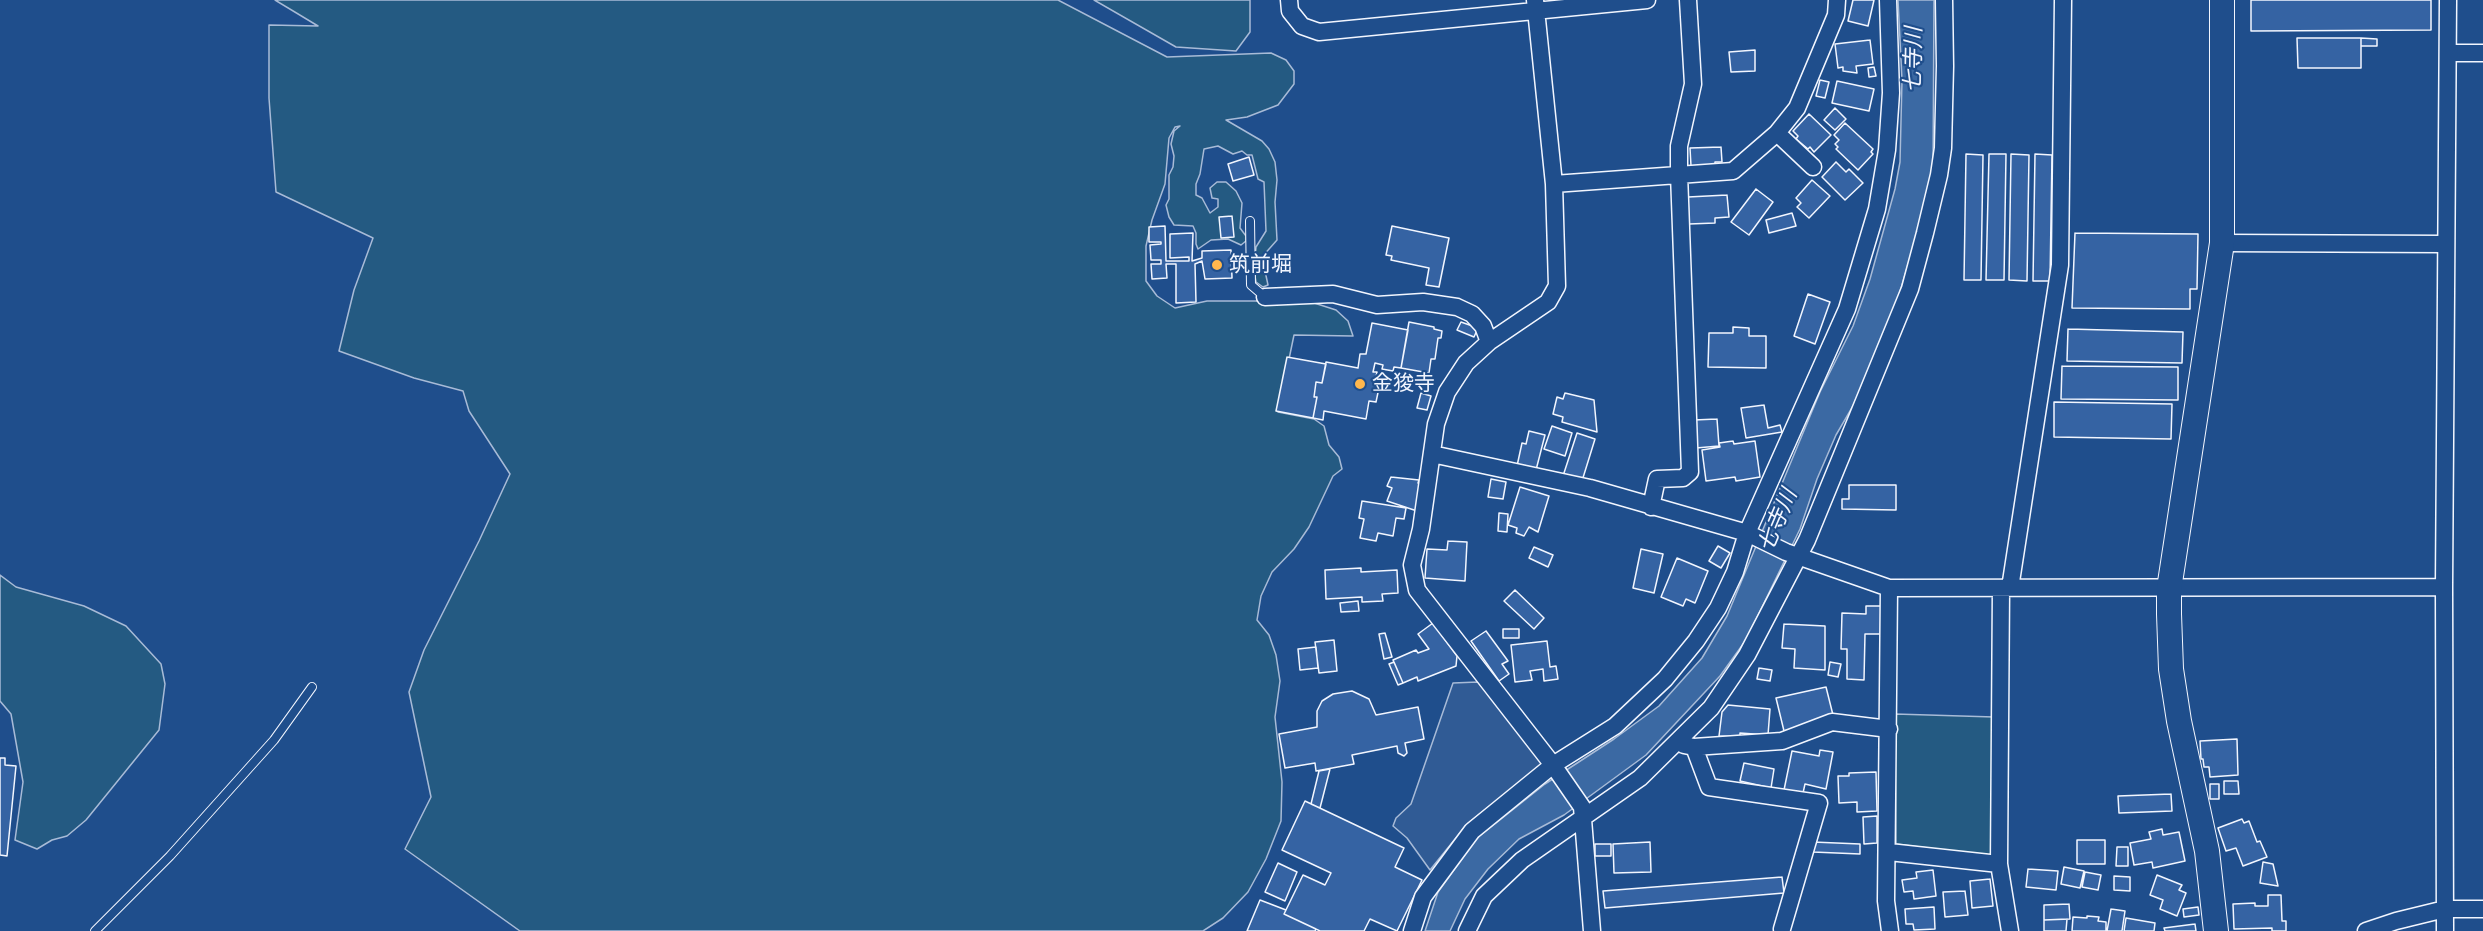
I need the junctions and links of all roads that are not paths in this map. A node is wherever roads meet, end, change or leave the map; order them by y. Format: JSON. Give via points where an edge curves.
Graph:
{"nodes":[{"id":1,"x":1289,"y":0,"type":"edge"},
{"id":2,"x":1647,"y":0,"type":"edge"},
{"id":3,"x":1688,"y":0,"type":"edge"},
{"id":4,"x":1837,"y":0,"type":"edge"},
{"id":5,"x":1888,"y":0,"type":"edge"},
{"id":6,"x":1944,"y":0,"type":"edge"},
{"id":7,"x":2063,"y":0,"type":"edge"},
{"id":8,"x":2222,"y":0,"type":"edge"},
{"id":9,"x":2448,"y":0,"type":"edge"},
{"id":10,"x":1536,"y":6,"type":"edge"},
{"id":11,"x":2449,"y":53,"type":"junction"},
{"id":12,"x":2483,"y":53,"type":"edge"},
{"id":13,"x":1777,"y":133,"type":"junction"},
{"id":14,"x":1813,"y":167,"type":"dead end"},
{"id":15,"x":1679,"y":174,"type":"junction"},
{"id":16,"x":1554,"y":184,"type":"junction"},
{"id":17,"x":1250,"y":221,"type":"dead end"},
{"id":18,"x":2222,"y":243,"type":"junction"},
{"id":19,"x":2445,"y":244,"type":"junction"},
{"id":20,"x":1264,"y":297,"type":"joint"},
{"id":21,"x":1489,"y":342,"type":"junction"},
{"id":22,"x":1432,"y":454,"type":"junction"},
{"id":23,"x":1651,"y":507,"type":"junction"},
{"id":24,"x":1753,"y":536,"type":"junction"},
{"id":25,"x":1792,"y":554,"type":"junction"},
{"id":26,"x":2444,"y":587,"type":"junction"},
{"id":27,"x":1889,"y":588,"type":"junction"},
{"id":28,"x":2006,"y":588,"type":"junction"},
{"id":29,"x":2169,"y":589,"type":"junction"},
{"id":30,"x":312,"y":687,"type":"dead end"},
{"id":31,"x":1889,"y":729,"type":"junction"},
{"id":32,"x":1677,"y":743,"type":"junction"},
{"id":33,"x":1694,"y":747,"type":"junction"},
{"id":34,"x":1556,"y":770,"type":"junction"},
{"id":35,"x":1582,"y":813,"type":"junction"},
{"id":36,"x":1888,"y":852,"type":"junction"},
{"id":37,"x":1999,"y":864,"type":"junction"},
{"id":38,"x":2445,"y":909,"type":"junction"},
{"id":39,"x":2483,"y":909,"type":"edge"},
{"id":40,"x":1782,"y":929,"type":"dead end"},
{"id":41,"x":94,"y":931,"type":"edge"},
{"id":42,"x":1412,"y":931,"type":"edge"},
{"id":43,"x":1467,"y":931,"type":"edge"},
{"id":44,"x":1592,"y":931,"type":"edge"},
{"id":45,"x":1890,"y":931,"type":"edge"},
{"id":46,"x":2010,"y":931,"type":"edge"},
{"id":47,"x":2216,"y":931,"type":"edge"},
{"id":48,"x":2366,"y":931,"type":"edge"},
{"id":49,"x":2445,"y":931,"type":"edge"}],
"edges":[{"from":1,"to":10,"type":"street","via":[[1290,11],[1302,26],[1319,32]]},
{"from":2,"to":10,"type":"street"},
{"from":3,"to":15,"type":"street","via":[[1693,84],[1679,146]]},
{"from":4,"to":13,"type":"street","via":[[1836,15],[1797,108]]},
{"from":5,"to":24,"type":"street","via":[[1891,93],[1877,208],[1847,309]]},
{"from":6,"to":25,"type":"street","via":[[1939,175],[1910,289],[1807,540]]},
{"from":7,"to":28,"type":"street","via":[[2060,265]]},
{"from":8,"to":18,"type":"street"},
{"from":9,"to":11,"type":"street"},
{"from":10,"to":16,"type":"street"},
{"from":11,"to":12,"type":"street"},
{"from":11,"to":19,"type":"street"},
{"from":13,"to":14,"type":"street"},
{"from":13,"to":15,"type":"street","via":[[1733,171]]},
{"from":15,"to":16,"type":"street"},
{"from":15,"to":23,"type":"street","via":[[1690,472],[1683,478],[1657,479]]},
{"from":16,"to":21,"type":"street","via":[[1557,286],[1548,302]]},
{"from":17,"to":20,"type":"lane","via":[[1251,285]]},
{"from":18,"to":19,"type":"street"},
{"from":18,"to":29,"type":"street"},
{"from":19,"to":26,"type":"street"},
{"from":20,"to":21,"type":"street","via":[[1333,294],[1377,305],[1424,302],[1457,307],[1472,314],[1483,326]]},
{"from":21,"to":22,"type":"street","via":[[1466,363],[1447,392],[1436,424]]},
{"from":22,"to":23,"type":"street","via":[[1590,488]]},
{"from":22,"to":34,"type":"street","via":[[1412,565],[1417,590]]},
{"from":23,"to":24,"type":"street"},
{"from":24,"to":25,"type":"street"},
{"from":24,"to":34,"type":"street","via":[[1718,608],[1677,664],[1616,726]]},
{"from":25,"to":27,"type":"street"},
{"from":25,"to":32,"type":"street","via":[[1747,655],[1710,708]]},
{"from":26,"to":29,"type":"street"},
{"from":26,"to":38,"type":"street"},
{"from":27,"to":28,"type":"street"},
{"from":27,"to":31,"type":"street"},
{"from":28,"to":29,"type":"street"},
{"from":28,"to":37,"type":"street"},
{"from":29,"to":47,"type":"street","via":[[2171,669],[2207,851]]},
{"from":30,"to":41,"type":"lane","via":[[274,740],[170,856]]},
{"from":31,"to":33,"type":"street","via":[[1832,722],[1782,741]]},
{"from":31,"to":36,"type":"street"},
{"from":32,"to":33,"type":"street"},
{"from":32,"to":35,"type":"street","via":[[1640,778]]},
{"from":33,"to":40,"type":"street","via":[[1709,787],[1819,803]]},
{"from":34,"to":35,"type":"street"},
{"from":34,"to":42,"type":"street","via":[[1472,831],[1423,897]]},
{"from":35,"to":43,"type":"street","via":[[1522,860],[1485,896]]},
{"from":35,"to":44,"type":"street"},
{"from":36,"to":37,"type":"street"},
{"from":36,"to":45,"type":"street","via":[[1886,901]]},
{"from":37,"to":46,"type":"street"},
{"from":38,"to":39,"type":"street"},
{"from":38,"to":48,"type":"street"},
{"from":38,"to":49,"type":"street"}]}
